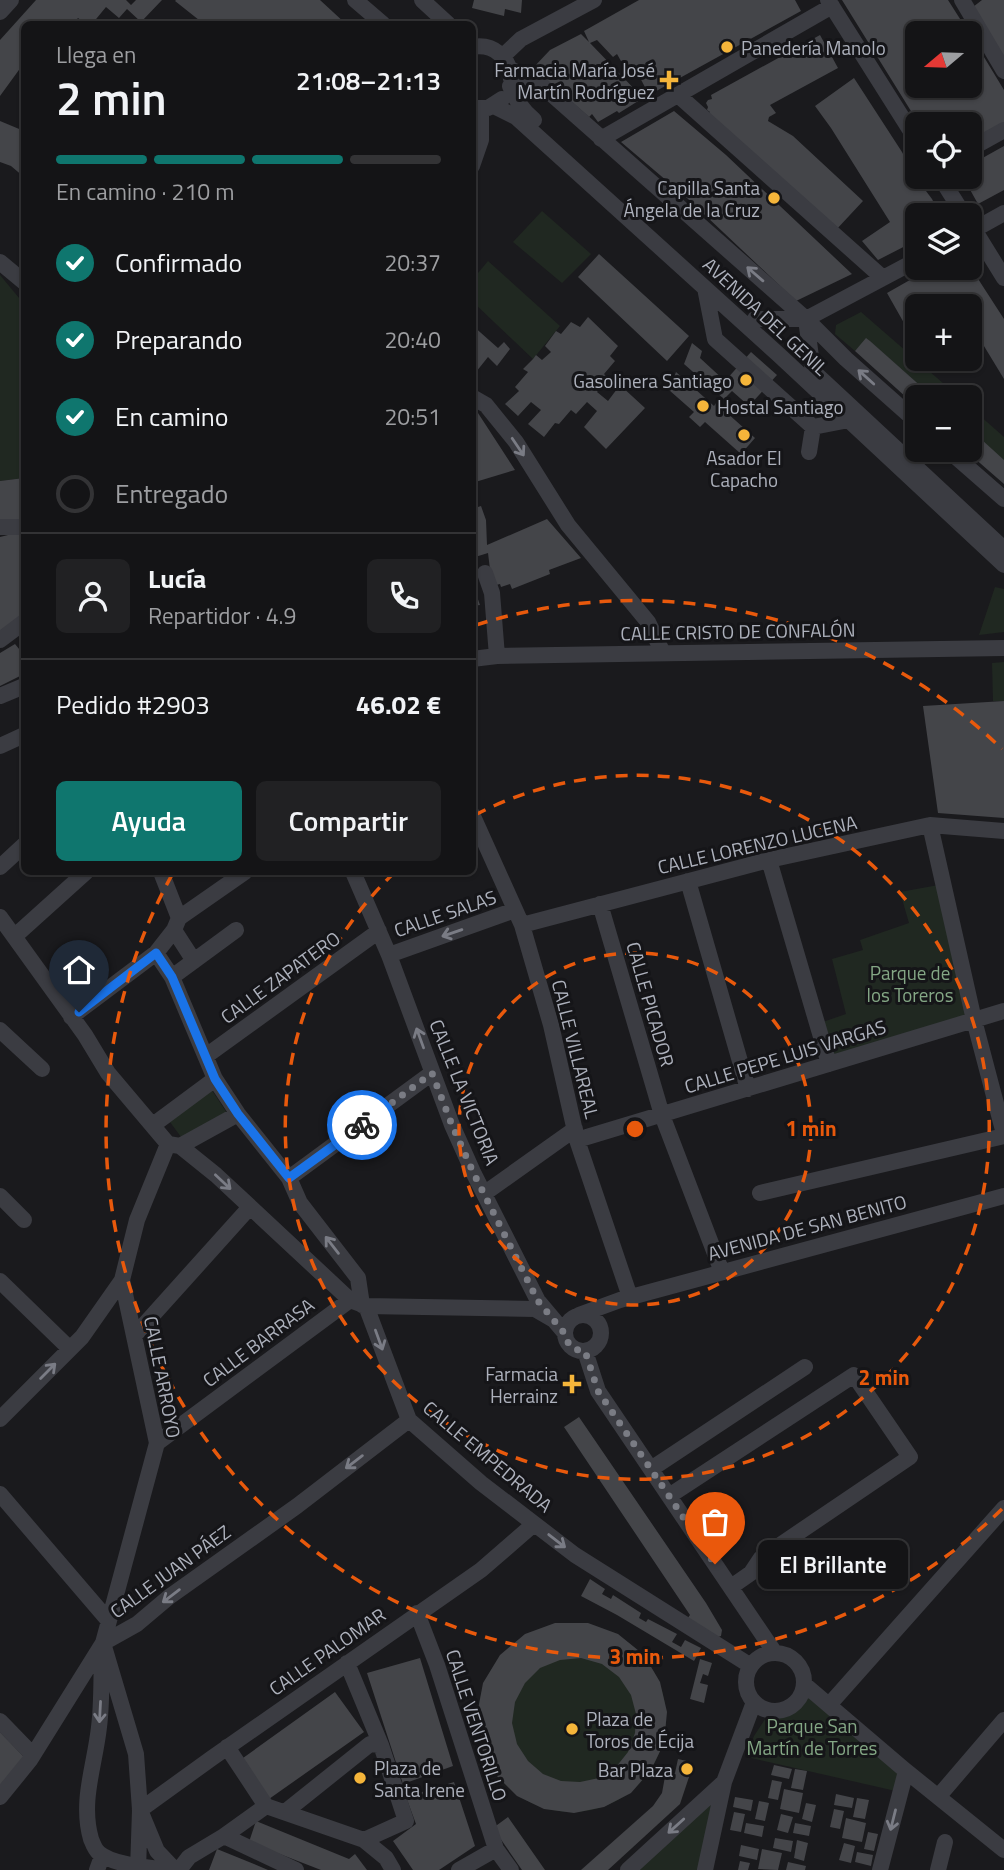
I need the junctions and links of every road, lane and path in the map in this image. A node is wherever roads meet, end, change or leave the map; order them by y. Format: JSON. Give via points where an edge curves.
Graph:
{"nodes":[{"id":1,"x":11,"y":0,"type":"edge"},
{"id":2,"x":355,"y":0,"type":"edge"},
{"id":3,"x":368,"y":0,"type":"edge"},
{"id":4,"x":422,"y":0,"type":"edge"},
{"id":5,"x":435,"y":0,"type":"edge"},
{"id":6,"x":594,"y":0,"type":"edge"},
{"id":7,"x":961,"y":0,"type":"edge"},
{"id":8,"x":830,"y":3,"type":"edge"},
{"id":9,"x":0,"y":12,"type":"edge"},
{"id":10,"x":380,"y":21,"type":"edge"},
{"id":11,"x":392,"y":21,"type":"edge"},
{"id":12,"x":445,"y":21,"type":"edge"},
{"id":13,"x":446,"y":21,"type":"edge"},
{"id":14,"x":476,"y":47,"type":"edge"},
{"id":15,"x":507,"y":70,"type":"junction"},
{"id":16,"x":1004,"y":71,"type":"edge"},
{"id":17,"x":678,"y":95,"type":"junction"},
{"id":18,"x":483,"y":108,"type":"edge"},
{"id":19,"x":905,"y":122,"type":"edge"},
{"id":20,"x":1004,"y":130,"type":"edge"},
{"id":21,"x":601,"y":139,"type":"junction"},
{"id":22,"x":982,"y":142,"type":"edge"},
{"id":23,"x":476,"y":154,"type":"edge"},
{"id":24,"x":1004,"y":213,"type":"edge"},
{"id":25,"x":982,"y":223,"type":"edge"},
{"id":26,"x":982,"y":245,"type":"edge"},
{"id":27,"x":0,"y":262,"type":"edge"},
{"id":28,"x":905,"y":266,"type":"edge"},
{"id":29,"x":883,"y":278,"type":"junction"},
{"id":30,"x":1004,"y":278,"type":"edge"},
{"id":31,"x":21,"y":280,"type":"edge"},
{"id":32,"x":705,"y":288,"type":"junction"},
{"id":33,"x":755,"y":319,"type":"junction"},
{"id":34,"x":806,"y":319,"type":"junction"},
{"id":35,"x":813,"y":372,"type":"junction"},
{"id":36,"x":476,"y":399,"type":"edge"},
{"id":37,"x":905,"y":411,"type":"edge"},
{"id":38,"x":849,"y":420,"type":"junction"},
{"id":39,"x":813,"y":427,"type":"junction"},
{"id":40,"x":809,"y":453,"type":"dead end"},
{"id":41,"x":961,"y":462,"type":"edge"},
{"id":42,"x":1003,"y":501,"type":"edge"},
{"id":43,"x":0,"y":527,"type":"edge"},
{"id":44,"x":21,"y":527,"type":"edge"},
{"id":45,"x":1004,"y":549,"type":"edge"},
{"id":46,"x":1004,"y":565,"type":"edge"},
{"id":47,"x":485,"y":573,"type":"dead end"},
{"id":48,"x":21,"y":624,"type":"edge"},
{"id":49,"x":0,"y":640,"type":"edge"},
{"id":50,"x":1004,"y":648,"type":"edge"},
{"id":51,"x":663,"y":653,"type":"junction"},
{"id":52,"x":497,"y":656,"type":"junction"},
{"id":53,"x":476,"y":659,"type":"edge"},
{"id":54,"x":21,"y":687,"type":"edge"},
{"id":55,"x":0,"y":696,"type":"edge"},
{"id":56,"x":21,"y":736,"type":"edge"},
{"id":57,"x":0,"y":746,"type":"edge"},
{"id":58,"x":476,"y":823,"type":"edge"},
{"id":59,"x":930,"y":825,"type":"junction"},
{"id":60,"x":1004,"y":831,"type":"edge"},
{"id":61,"x":21,"y":848,"type":"edge"},
{"id":62,"x":769,"y":860,"type":"junction"},
{"id":63,"x":0,"y":867,"type":"edge"},
{"id":64,"x":82,"y":875,"type":"edge"},
{"id":65,"x":161,"y":875,"type":"edge"},
{"id":66,"x":241,"y":875,"type":"edge"},
{"id":67,"x":354,"y":875,"type":"edge"},
{"id":68,"x":688,"y":881,"type":"junction"},
{"id":69,"x":600,"y":904,"type":"junction"},
{"id":70,"x":519,"y":917,"type":"junction"},
{"id":71,"x":177,"y":924,"type":"junction"},
{"id":72,"x":5,"y":927,"type":"edge"},
{"id":73,"x":236,"y":930,"type":"dead end"},
{"id":74,"x":379,"y":931,"type":"junction"},
{"id":75,"x":156,"y":953,"type":"junction"},
{"id":76,"x":389,"y":955,"type":"junction"},
{"id":77,"x":194,"y":961,"type":"junction"},
{"id":78,"x":172,"y":977,"type":"junction"},
{"id":79,"x":1004,"y":1011,"type":"edge"},
{"id":80,"x":71,"y":1017,"type":"junction"},
{"id":81,"x":974,"y":1020,"type":"junction"},
{"id":82,"x":0,"y":1030,"type":"edge"},
{"id":83,"x":206,"y":1056,"type":"junction"},
{"id":84,"x":829,"y":1064,"type":"junction"},
{"id":85,"x":41,"y":1069,"type":"dead end"},
{"id":86,"x":432,"y":1073,"type":"junction"},
{"id":87,"x":215,"y":1079,"type":"junction"},
{"id":88,"x":748,"y":1089,"type":"junction"},
{"id":89,"x":238,"y":1114,"type":"junction"},
{"id":90,"x":662,"y":1115,"type":"junction"},
{"id":91,"x":153,"y":1125,"type":"junction"},
{"id":92,"x":576,"y":1135,"type":"junction"},
{"id":93,"x":1004,"y":1135,"type":"edge"},
{"id":94,"x":174,"y":1145,"type":"junction"},
{"id":95,"x":289,"y":1178,"type":"junction"},
{"id":96,"x":485,"y":1193,"type":"junction"},
{"id":97,"x":760,"y":1193,"type":"dead end"},
{"id":98,"x":0,"y":1196,"type":"edge"},
{"id":99,"x":1004,"y":1196,"type":"edge"},
{"id":100,"x":250,"y":1207,"type":"junction"},
{"id":101,"x":24,"y":1220,"type":"dead end"},
{"id":102,"x":722,"y":1272,"type":"junction"},
{"id":103,"x":122,"y":1279,"type":"junction"},
{"id":104,"x":0,"y":1281,"type":"edge"},
{"id":105,"x":625,"y":1298,"type":"junction"},
{"id":106,"x":359,"y":1303,"type":"junction"},
{"id":107,"x":579,"y":1315,"type":"junction"},
{"id":108,"x":554,"y":1320,"type":"junction"},
{"id":109,"x":600,"y":1326,"type":"junction"},
{"id":110,"x":565,"y":1334,"type":"junction"},
{"id":111,"x":134,"y":1336,"type":"junction"},
{"id":112,"x":70,"y":1349,"type":"junction"},
{"id":113,"x":585,"y":1351,"type":"junction"},
{"id":114,"x":805,"y":1367,"type":"dead end"},
{"id":115,"x":0,"y":1419,"type":"edge"},
{"id":116,"x":409,"y":1420,"type":"junction"},
{"id":117,"x":157,"y":1443,"type":"junction"},
{"id":118,"x":651,"y":1469,"type":"junction"},
{"id":119,"x":0,"y":1494,"type":"edge"},
{"id":120,"x":669,"y":1496,"type":"junction"},
{"id":121,"x":1004,"y":1508,"type":"edge"},
{"id":122,"x":534,"y":1524,"type":"junction"},
{"id":123,"x":731,"y":1587,"type":"junction"},
{"id":124,"x":417,"y":1613,"type":"junction"},
{"id":125,"x":108,"y":1620,"type":"junction"},
{"id":126,"x":103,"y":1643,"type":"junction"},
{"id":127,"x":775,"y":1653,"type":"junction"},
{"id":128,"x":347,"y":1663,"type":"junction"},
{"id":129,"x":751,"y":1666,"type":"junction"},
{"id":130,"x":804,"y":1684,"type":"junction"},
{"id":131,"x":754,"y":1702,"type":"junction"},
{"id":132,"x":829,"y":1705,"type":"junction"},
{"id":133,"x":0,"y":1721,"type":"edge"},
{"id":134,"x":1003,"y":1724,"type":"edge"},
{"id":135,"x":382,"y":1745,"type":"junction"},
{"id":136,"x":227,"y":1747,"type":"junction"},
{"id":137,"x":33,"y":1755,"type":"junction"},
{"id":138,"x":906,"y":1771,"type":"junction"},
{"id":139,"x":724,"y":1782,"type":"junction"},
{"id":140,"x":0,"y":1797,"type":"edge"},
{"id":141,"x":938,"y":1797,"type":"junction"},
{"id":142,"x":266,"y":1806,"type":"junction"},
{"id":143,"x":140,"y":1810,"type":"junction"},
{"id":144,"x":285,"y":1812,"type":"junction"},
{"id":145,"x":224,"y":1836,"type":"junction"},
{"id":146,"x":364,"y":1840,"type":"junction"},
{"id":147,"x":944,"y":1842,"type":"dead end"},
{"id":148,"x":496,"y":1849,"type":"junction"},
{"id":149,"x":1004,"y":1850,"type":"edge"},
{"id":150,"x":101,"y":1863,"type":"edge"},
{"id":151,"x":388,"y":1866,"type":"edge"},
{"id":152,"x":138,"y":1868,"type":"edge"},
{"id":153,"x":166,"y":1870,"type":"edge"},
{"id":154,"x":177,"y":1870,"type":"edge"},
{"id":155,"x":296,"y":1870,"type":"edge"},
{"id":156,"x":459,"y":1870,"type":"edge"},
{"id":157,"x":511,"y":1870,"type":"edge"},
{"id":158,"x":628,"y":1870,"type":"edge"},
{"id":159,"x":705,"y":1870,"type":"edge"},
{"id":160,"x":880,"y":1870,"type":"edge"},
{"id":161,"x":938,"y":1870,"type":"edge"}],
"edges":[{"from":1,"to":9,"type":"street"},
{"from":2,"to":10,"type":"street"},
{"from":3,"to":11,"type":"street"},
{"from":4,"to":12,"type":"street"},
{"from":5,"to":13,"type":"street"},
{"from":6,"to":15,"type":"street","via":[[521,39]]},
{"from":7,"to":16,"type":"street"},
{"from":8,"to":17,"type":"street"},
{"from":8,"to":19,"type":"street"},
{"from":14,"to":15,"type":"street","via":[[495,50]]},
{"from":15,"to":18,"type":"street","via":[[504,97]]},
{"from":15,"to":21,"type":"street","name":"AVENIDA DEL GENIL","via":[[539,83]]},
{"from":15,"to":33,"type":"street","name":"AVENIDA DEL GENIL","via":[[524,111]]},
{"from":17,"to":21,"type":"street"},
{"from":17,"to":29,"type":"street"},
{"from":18,"to":23,"type":"street"},
{"from":18,"to":32,"type":"street","name":"AVENIDA DEL GENIL","via":[[516,117]]},
{"from":20,"to":22,"type":"street"},
{"from":34,"to":21,"type":"street","name":"AVENIDA DEL GENIL","one_way":true},
{"from":24,"to":25,"type":"street"},
{"from":26,"to":30,"type":"street"},
{"from":27,"to":31,"type":"street"},
{"from":28,"to":29,"type":"street"},
{"from":29,"to":34,"type":"street"},
{"from":32,"to":38,"type":"street","name":"AVENIDA DEL GENIL"},
{"from":32,"to":39,"type":"street","via":[[715,339]]},
{"from":33,"to":34,"type":"street"},
{"from":33,"to":35,"type":"street","name":"AVENIDA DEL GENIL"},
{"from":34,"to":35,"type":"street"},
{"from":37,"to":34,"type":"street","name":"AVENIDA DEL GENIL","one_way":true},
{"from":35,"to":45,"type":"street","name":"AVENIDA DEL GENIL"},
{"from":36,"to":51,"type":"street","one_way":true,"via":[[516,442],[568,525],[648,622]]},
{"from":38,"to":39,"type":"street"},
{"from":38,"to":46,"type":"street","name":"AVENIDA DEL GENIL"},
{"from":39,"to":40,"type":"street"},
{"from":41,"to":42,"type":"street"},
{"from":43,"to":44,"type":"street"},
{"from":47,"to":52,"type":"street","via":[[492,593]]},
{"from":48,"to":49,"type":"street"},
{"from":50,"to":51,"type":"street","name":"CALLE CRISTO DE CONFALÓN"},
{"from":51,"to":52,"type":"street","name":"CALLE CRISTO DE CONFALÓN"},
{"from":52,"to":53,"type":"street","name":"CALLE CRISTO DE CONFALÓN"},
{"from":54,"to":55,"type":"street"},
{"from":56,"to":57,"type":"street"},
{"from":58,"to":70,"type":"street","name":"CALLE VILLAREAL"},
{"from":59,"to":60,"type":"street","name":"CALLE LORENZO LUCENA"},
{"from":59,"to":62,"type":"street","name":"CALLE LORENZO LUCENA"},
{"from":59,"to":81,"type":"street"},
{"from":61,"to":63,"type":"street"},
{"from":62,"to":68,"type":"street","name":"CALLE LORENZO LUCENA"},
{"from":62,"to":84,"type":"street"},
{"from":64,"to":72,"type":"street"},
{"from":65,"to":71,"type":"street"},
{"from":66,"to":71,"type":"street"},
{"from":67,"to":74,"type":"street","name":"CALLE LA VICTORIA"},
{"from":68,"to":69,"type":"street","name":"CALLE LORENZO LUCENA"},
{"from":68,"to":88,"type":"street"},
{"from":69,"to":70,"type":"street","name":"CALLE LORENZO LUCENA"},
{"from":69,"to":90,"type":"street","name":"CALLE PICADOR"},
{"from":70,"to":76,"type":"street","name":"CALLE SALAS","one_way":true},
{"from":70,"to":92,"type":"street","name":"CALLE VILLAREAL","via":[[551,1025]]},
{"from":71,"to":75,"type":"street"},
{"from":71,"to":77,"type":"street"},
{"from":72,"to":80,"type":"street","name":"CALLE EMPEDRADA"},
{"from":73,"to":77,"type":"street"},
{"from":74,"to":76,"type":"street","name":"CALLE LA VICTORIA"},
{"from":74,"to":83,"type":"street","name":"CALLE ZAPATERO"},
{"from":75,"to":78,"type":"street"},
{"from":75,"to":80,"type":"street"},
{"from":86,"to":76,"type":"street","name":"CALLE LA VICTORIA","one_way":true},
{"from":77,"to":78,"type":"street"},
{"from":78,"to":83,"type":"street"},
{"from":79,"to":81,"type":"street","name":"CALLE PEPE LUIS VARGAS"},
{"from":80,"to":91,"type":"street","name":"CALLE EMPEDRADA","via":[[108,1073]]},
{"from":81,"to":84,"type":"street","name":"CALLE PEPE LUIS VARGAS"},
{"from":81,"to":93,"type":"street"},
{"from":82,"to":85,"type":"street"},
{"from":83,"to":87,"type":"street"},
{"from":84,"to":88,"type":"street","name":"CALLE PEPE LUIS VARGAS"},
{"from":86,"to":95,"type":"street"},
{"from":86,"to":96,"type":"street","name":"CALLE LA VICTORIA"},
{"from":87,"to":89,"type":"street"},
{"from":87,"to":91,"type":"street"},
{"from":88,"to":90,"type":"street","name":"CALLE PEPE LUIS VARGAS"},
{"from":89,"to":94,"type":"street"},
{"from":89,"to":95,"type":"street"},
{"from":90,"to":92,"type":"street","name":"CALLE PEPE LUIS VARGAS"},
{"from":90,"to":102,"type":"street","name":"CALLE PICADOR"},
{"from":91,"to":94,"type":"street","name":"CALLE EMPEDRADA"},
{"from":92,"to":96,"type":"street","name":"CALLE PEPE LUIS VARGAS"},
{"from":92,"to":105,"type":"street","name":"CALLE VILLAREAL"},
{"from":93,"to":97,"type":"street"},
{"from":94,"to":100,"type":"street","name":"CALLE EMPEDRADA","one_way":true},
{"from":94,"to":103,"type":"street","name":"CALLE ARROYO","via":[[137,1220]]},
{"from":106,"to":95,"type":"street","one_way":true,"via":[[358,1278],[300,1203]]},
{"from":96,"to":108,"type":"street","name":"CALLE LA VICTORIA","via":[[538,1301]]},
{"from":98,"to":101,"type":"street"},
{"from":99,"to":102,"type":"street","name":"AVENIDA DE SAN BENITO"},
{"from":100,"to":106,"type":"street","name":"CALLE EMPEDRADA"},
{"from":100,"to":111,"type":"street"},
{"from":102,"to":105,"type":"street","name":"AVENIDA DE SAN BENITO"},
{"from":103,"to":111,"type":"street","name":"CALLE ARROYO"},
{"from":103,"to":112,"type":"street"},
{"from":104,"to":112,"type":"street"},
{"from":105,"to":107,"type":"street","name":"AVENIDA DE SAN BENITO"},
{"from":105,"to":109,"type":"street"},
{"from":106,"to":108,"type":"street","via":[[536,1309]]},
{"from":106,"to":116,"type":"street","name":"CALLE EMPEDRADA","one_way":true},
{"from":106,"to":117,"type":"street","name":"CALLE BARRASA"},
{"from":107,"to":109,"type":"street","via":[[592,1316]]},
{"from":107,"to":110,"type":"street","via":[[569,1321]]},
{"from":108,"to":110,"type":"street","name":"CALLE LA VICTORIA"},
{"from":109,"to":113,"type":"street","via":[[596,1347]]},
{"from":110,"to":113,"type":"street","via":[[569,1345]]},
{"from":111,"to":117,"type":"street","name":"CALLE ARROYO"},
{"from":115,"to":112,"type":"street","one_way":true},
{"from":113,"to":118,"type":"street","via":[[598,1391]]},
{"from":114,"to":118,"type":"street"},
{"from":116,"to":122,"type":"street","name":"CALLE EMPEDRADA"},
{"from":116,"to":126,"type":"street","name":"CALLE JUAN PÁEZ","one_way":true,"via":[[137,1624]]},
{"from":117,"to":125,"type":"street","name":"CALLE ARROYO"},
{"from":118,"to":120,"type":"street"},
{"from":119,"to":125,"type":"street"},
{"from":120,"to":123,"type":"street"},
{"from":120,"to":123,"type":"street","via":[[854,1375],[910,1457],[761,1558],[751,1573]]},
{"from":121,"to":132,"type":"street"},
{"from":122,"to":124,"type":"street","name":"CALLE PALOMAR","via":[[481,1570]]},
{"from":122,"to":129,"type":"street","name":"CALLE EMPEDRADA","one_way":true},
{"from":123,"to":127,"type":"street"},
{"from":124,"to":128,"type":"street","name":"CALLE PALOMAR"},
{"from":124,"to":148,"type":"street","name":"CALLE VENTORILLO"},
{"from":125,"to":126,"type":"street","name":"CALLE ARROYO"},
{"from":126,"to":137,"type":"street","name":"CALLE JUAN PÁEZ"},
{"from":126,"to":143,"type":"street","via":[[136,1754]]},
{"from":126,"to":150,"type":"street","one_way":true,"via":[[99,1728],[86,1809]]},
{"from":127,"to":129,"type":"street","via":[[765,1654]]},
{"from":127,"to":130,"type":"street","via":[[793,1658]]},
{"from":128,"to":135,"type":"street"},
{"from":128,"to":136,"type":"street","name":"CALLE PALOMAR"},
{"from":129,"to":131,"type":"street","via":[[747,1684]]},
{"from":130,"to":131,"type":"street","via":[[789,1707],[771,1710]]},
{"from":130,"to":132,"type":"street"},
{"from":131,"to":139,"type":"street"},
{"from":132,"to":138,"type":"street"},
{"from":133,"to":137,"type":"street"},
{"from":134,"to":141,"type":"street"},
{"from":135,"to":144,"type":"street","via":[[370,1744]]},
{"from":135,"to":146,"type":"street","via":[[406,1821]]},
{"from":136,"to":142,"type":"street"},
{"from":136,"to":143,"type":"street","name":"CALLE PALOMAR"},
{"from":137,"to":140,"type":"street","name":"CALLE JUAN PÁEZ"},
{"from":138,"to":141,"type":"street"},
{"from":138,"to":160,"type":"street","one_way":true},
{"from":139,"to":158,"type":"street","one_way":true},
{"from":139,"to":159,"type":"street"},
{"from":141,"to":149,"type":"street"},
{"from":142,"to":144,"type":"street"},
{"from":142,"to":145,"type":"street"},
{"from":143,"to":152,"type":"street"},
{"from":143,"to":154,"type":"street","via":[[157,1851]]},
{"from":144,"to":146,"type":"street"},
{"from":145,"to":154,"type":"street"},
{"from":145,"to":155,"type":"street"},
{"from":146,"to":151,"type":"street"},
{"from":147,"to":161,"type":"street"},
{"from":148,"to":156,"type":"street"},
{"from":148,"to":157,"type":"street","name":"CALLE VENTORILLO"},
{"from":150,"to":152,"type":"street","via":[[116,1861]]},
{"from":152,"to":153,"type":"street"}]}
